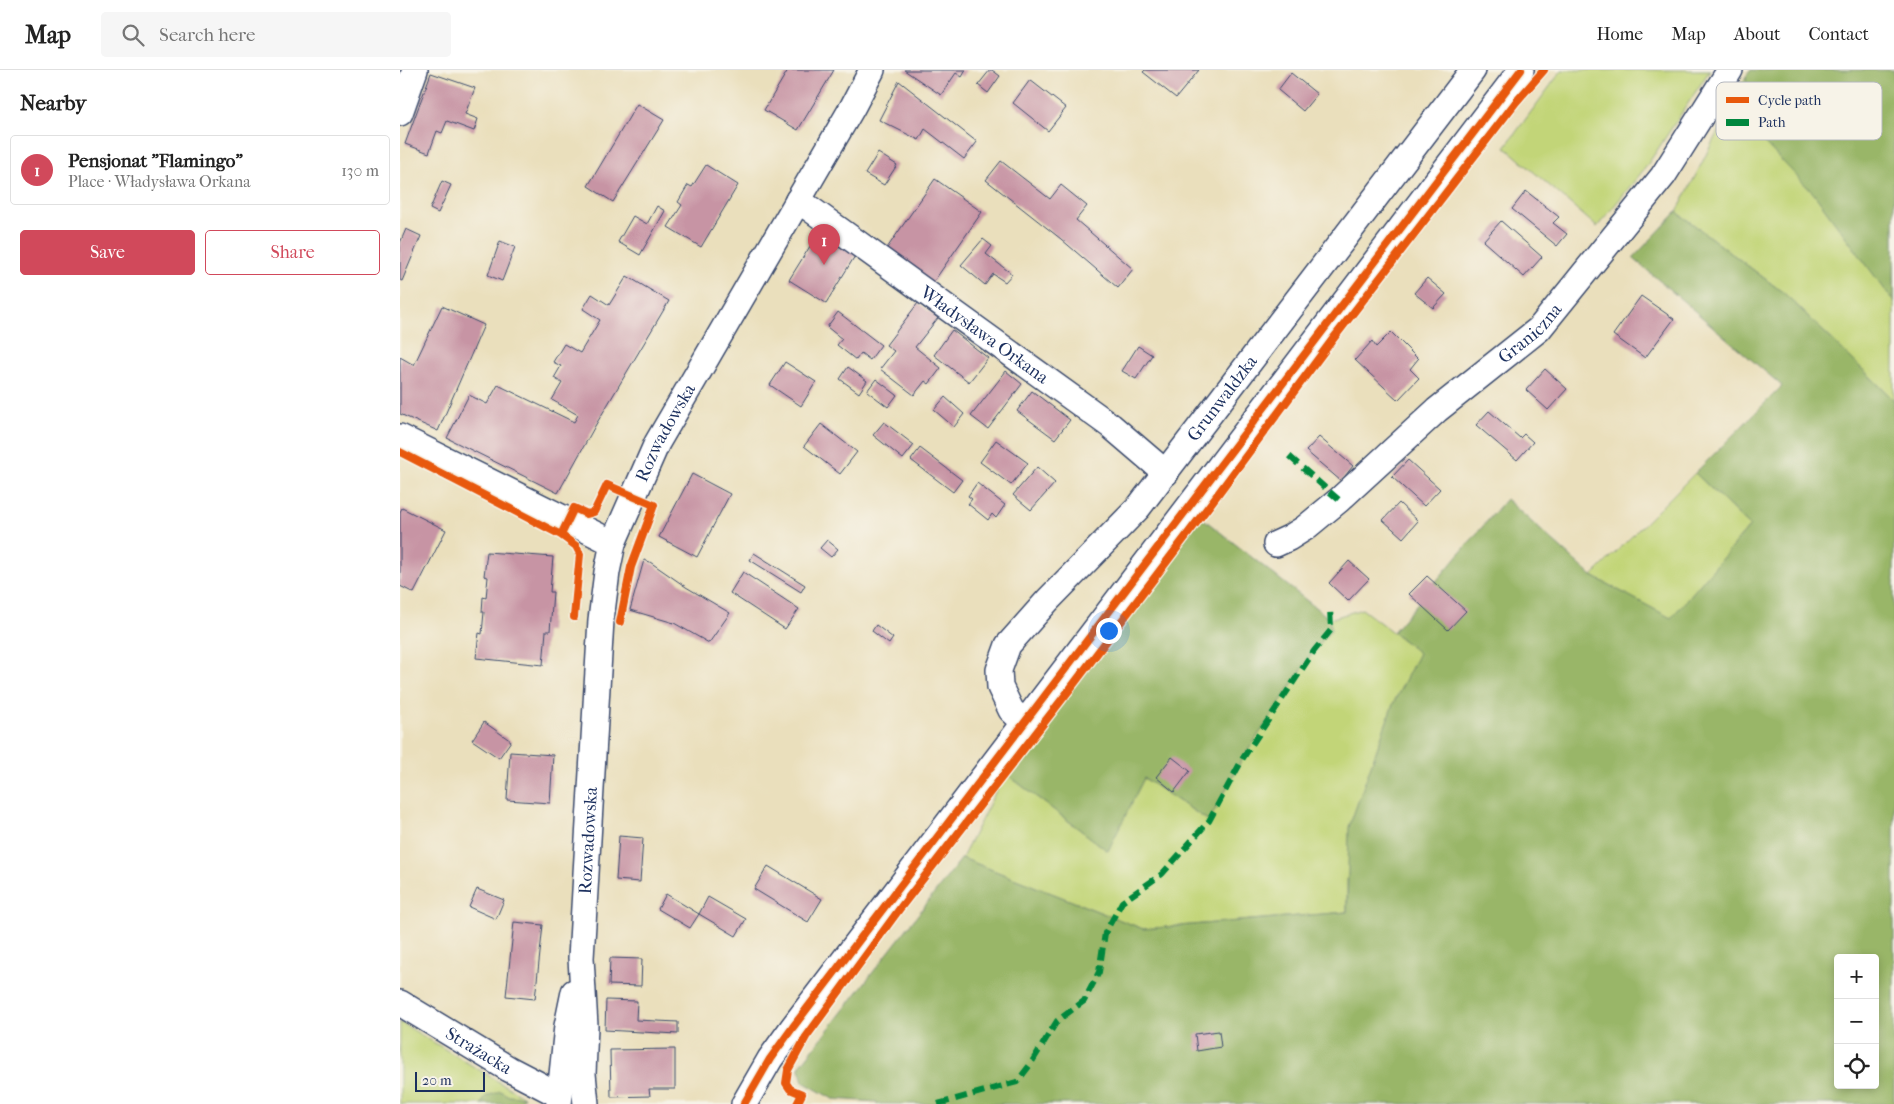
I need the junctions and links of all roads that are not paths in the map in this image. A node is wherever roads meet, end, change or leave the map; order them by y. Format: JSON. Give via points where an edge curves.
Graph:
{"nodes":[{"id":1,"x":415,"y":70,"type":"edge"},
{"id":2,"x":872,"y":70,"type":"edge"},
{"id":3,"x":1473,"y":70,"type":"edge"},
{"id":4,"x":1520,"y":70,"type":"edge"},
{"id":5,"x":1730,"y":70,"type":"edge"},
{"id":6,"x":1722,"y":82,"type":"edge"},
{"id":7,"x":1716,"y":92,"type":"edge"},
{"id":8,"x":400,"y":112,"type":"edge"},
{"id":9,"x":798,"y":200,"type":"junction"},
{"id":10,"x":400,"y":437,"type":"edge"},
{"id":11,"x":1166,"y":474,"type":"junction"},
{"id":12,"x":614,"y":543,"type":"junction"},
{"id":13,"x":1276,"y":544,"type":"dead end"},
{"id":14,"x":1024,"y":722,"type":"junction"},
{"id":15,"x":581,"y":958,"type":"junction"},
{"id":16,"x":400,"y":1003,"type":"edge"},
{"id":17,"x":559,"y":1100,"type":"edge"},
{"id":18,"x":586,"y":1104,"type":"edge"},
{"id":19,"x":744,"y":1104,"type":"edge"}],
"edges":[{"from":1,"to":8,"type":"street"},
{"from":2,"to":9,"type":"street","name":"Rozwadowska"},
{"from":3,"to":11,"type":"street","name":"Grunwaldzka"},
{"from":4,"to":14,"type":"street"},
{"from":5,"to":6,"type":"street","name":"Graniczna"},
{"from":7,"to":13,"type":"street","name":"Graniczna","via":[[1663,176],[1539,329],[1437,410],[1305,528]]},
{"from":9,"to":11,"type":"street","name":"Władysława Orkana","via":[[1111,426]]},
{"from":9,"to":12,"type":"street","name":"Rozwadowska","via":[[657,443]]},
{"from":10,"to":12,"type":"street"},
{"from":11,"to":14,"type":"street","name":"Grunwaldzka","via":[[1138,508],[1008,645],[999,670],[1000,687],[1011,710]]},
{"from":12,"to":15,"type":"street","name":"Rozwadowska","via":[[600,620]]},
{"from":14,"to":19,"type":"street","via":[[793,1027]]},
{"from":15,"to":17,"type":"street","name":"Rozwadowska","via":[[567,1026]]},
{"from":15,"to":18,"type":"street","name":"Rozwadowska"},
{"from":16,"to":17,"type":"street","name":"Strażacka"}]}
